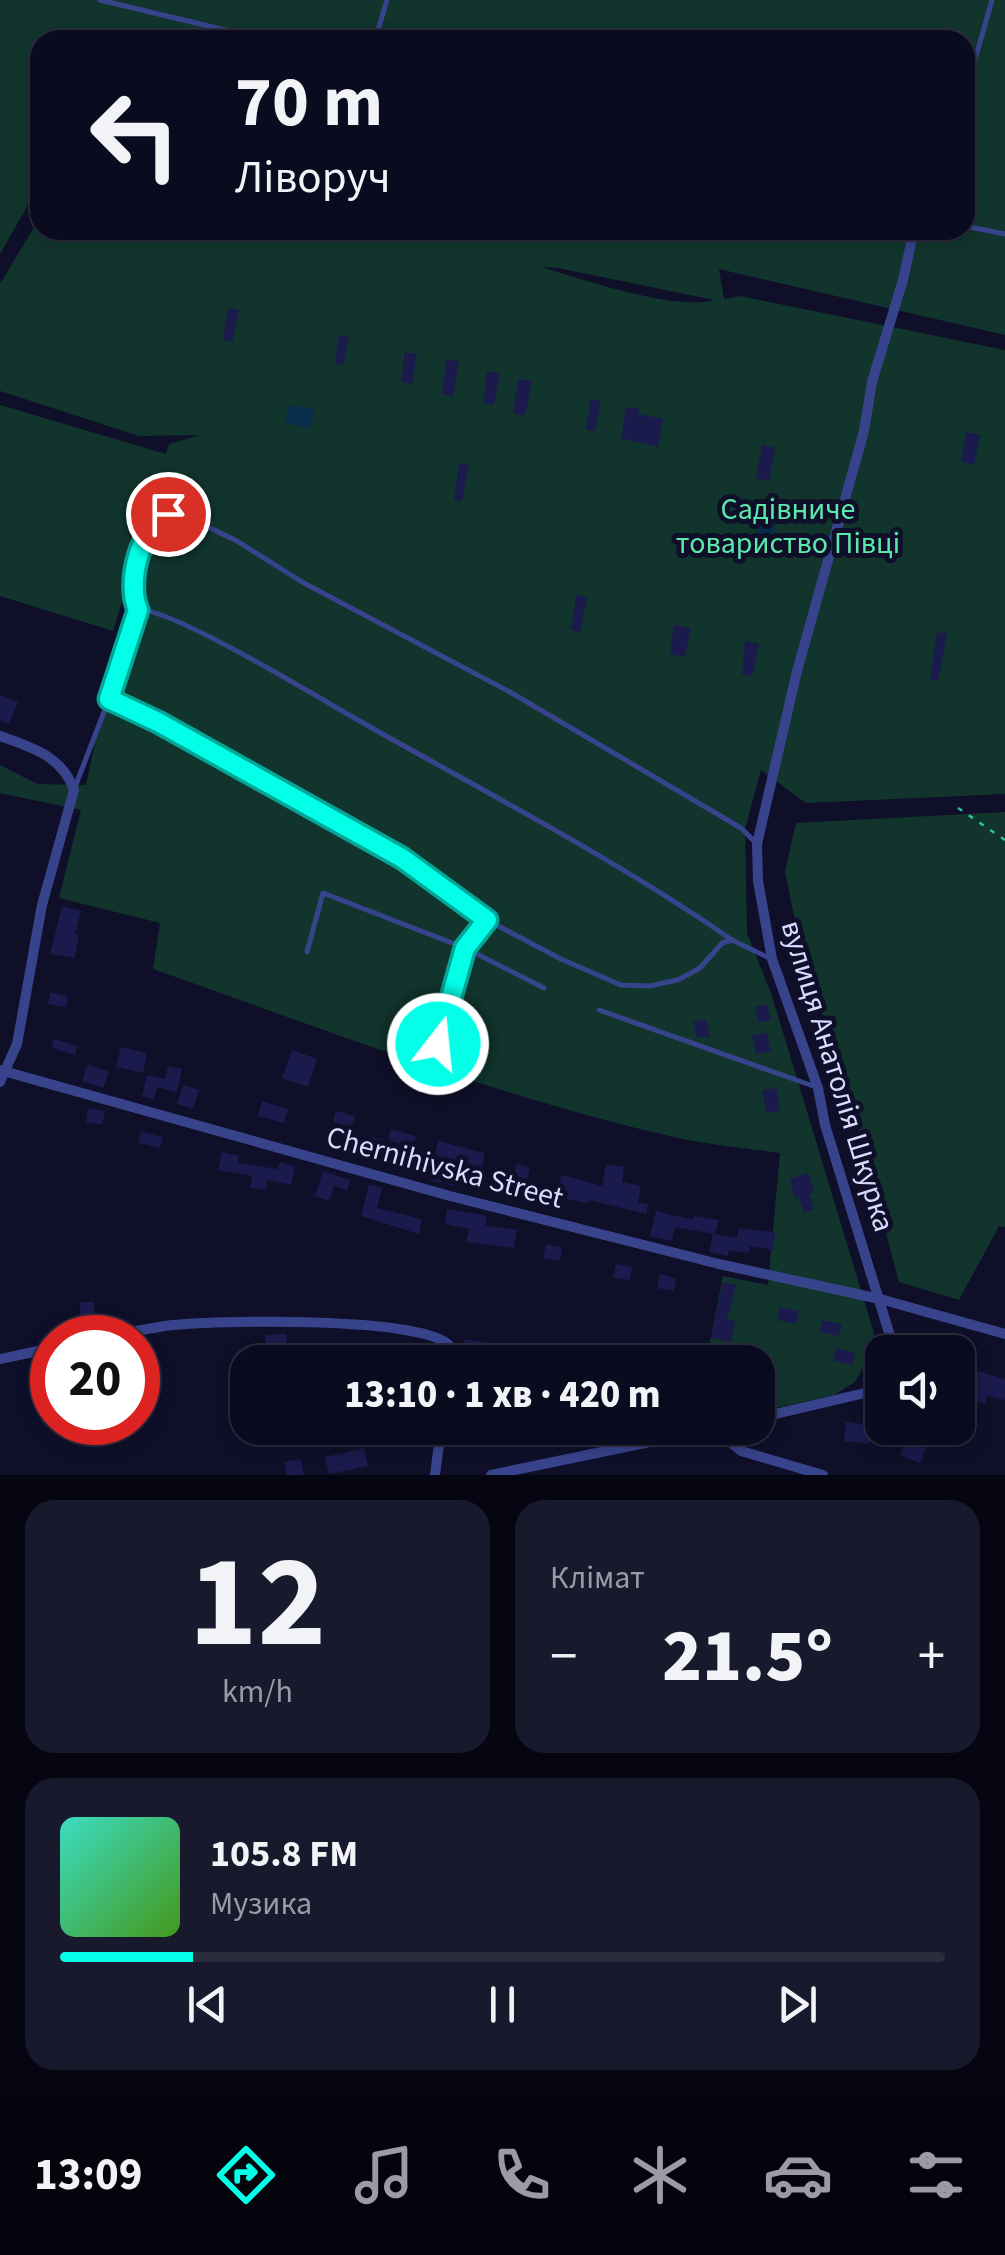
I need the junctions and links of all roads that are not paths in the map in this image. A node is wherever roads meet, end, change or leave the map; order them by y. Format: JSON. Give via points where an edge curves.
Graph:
{"nodes":[{"id":1,"x":100,"y":0,"type":"edge"},
{"id":2,"x":387,"y":0,"type":"edge"},
{"id":3,"x":992,"y":0,"type":"edge"},
{"id":4,"x":225,"y":30,"type":"edge"},
{"id":5,"x":378,"y":30,"type":"edge"},
{"id":6,"x":975,"y":60,"type":"edge"},
{"id":7,"x":975,"y":228,"type":"edge"},
{"id":8,"x":1005,"y":234,"type":"edge"},
{"id":9,"x":912,"y":240,"type":"edge"},
{"id":10,"x":138,"y":610,"type":"junction"},
{"id":11,"x":109,"y":699,"type":"junction"},
{"id":12,"x":0,"y":736,"type":"edge"},
{"id":13,"x":74,"y":790,"type":"junction"},
{"id":14,"x":757,"y":844,"type":"junction"},
{"id":15,"x":487,"y":920,"type":"junction"},
{"id":16,"x":732,"y":940,"type":"junction"},
{"id":17,"x":465,"y":948,"type":"junction"},
{"id":18,"x":306,"y":952,"type":"dead end"},
{"id":19,"x":772,"y":959,"type":"junction"},
{"id":20,"x":544,"y":988,"type":"dead end"},
{"id":21,"x":598,"y":1010,"type":"dead end"},
{"id":22,"x":438,"y":1044,"type":"dead end"},
{"id":23,"x":2,"y":1075,"type":"edge"},
{"id":24,"x":818,"y":1088,"type":"junction"},
{"id":25,"x":880,"y":1299,"type":"junction"},
{"id":26,"x":160,"y":1329,"type":"edge"},
{"id":27,"x":1005,"y":1334,"type":"edge"},
{"id":28,"x":891,"y":1335,"type":"edge"},
{"id":29,"x":449,"y":1345,"type":"edge"},
{"id":30,"x":30,"y":1353,"type":"edge"},
{"id":31,"x":0,"y":1359,"type":"edge"},
{"id":32,"x":865,"y":1393,"type":"edge"},
{"id":33,"x":775,"y":1414,"type":"edge"},
{"id":34,"x":439,"y":1445,"type":"edge"},
{"id":35,"x":634,"y":1445,"type":"edge"},
{"id":36,"x":735,"y":1445,"type":"edge"},
{"id":37,"x":436,"y":1475,"type":"edge"},
{"id":38,"x":491,"y":1475,"type":"edge"},
{"id":39,"x":823,"y":1475,"type":"edge"}],
"edges":[{"from":1,"to":4,"type":"lane"},
{"from":2,"to":5,"type":"lane"},
{"from":3,"to":6,"type":"lane"},
{"from":7,"to":8,"type":"lane"},
{"from":9,"to":14,"type":"street","name":"вулиця Анатолія Шкурка"},
{"from":10,"to":11,"type":"lane"},
{"from":10,"to":14,"type":"lane","via":[[132,596],[150,528],[156,518],[182,514],[510,692],[741,828]]},
{"from":10,"to":16,"type":"lane","via":[[166,616],[250,659],[668,895]]},
{"from":11,"to":13,"type":"lane"},
{"from":11,"to":15,"type":"lane","via":[[402,858]]},
{"from":12,"to":13,"type":"street","via":[[52,757]]},
{"from":13,"to":23,"type":"street","via":[[42,905],[17,1044]]},
{"from":14,"to":19,"type":"street","name":"вулиця Анатолія Шкурка"},
{"from":15,"to":16,"type":"lane","via":[[621,984],[678,980]]},
{"from":15,"to":17,"type":"lane"},
{"from":16,"to":19,"type":"lane"},
{"from":17,"to":18,"type":"lane","via":[[323,893]]},
{"from":17,"to":20,"type":"lane"},
{"from":17,"to":22,"type":"lane"},
{"from":19,"to":24,"type":"street","name":"вулиця Анатолія Шкурка"},
{"from":21,"to":24,"type":"lane"},
{"from":23,"to":25,"type":"street","name":"Chernihivska Street","via":[[450,1196]]},
{"from":24,"to":25,"type":"street","name":"вулиця Анатолія Шкурка"},
{"from":25,"to":27,"type":"street","name":"Chernihivska Street"},
{"from":25,"to":28,"type":"street","name":"вулиця Анатолія Шкурка"},
{"from":26,"to":29,"type":"street","via":[[306,1322],[412,1331]]},
{"from":30,"to":31,"type":"street"},
{"from":32,"to":33,"type":"street"},
{"from":34,"to":37,"type":"street"},
{"from":35,"to":38,"type":"street"},
{"from":36,"to":39,"type":"street"}]}
